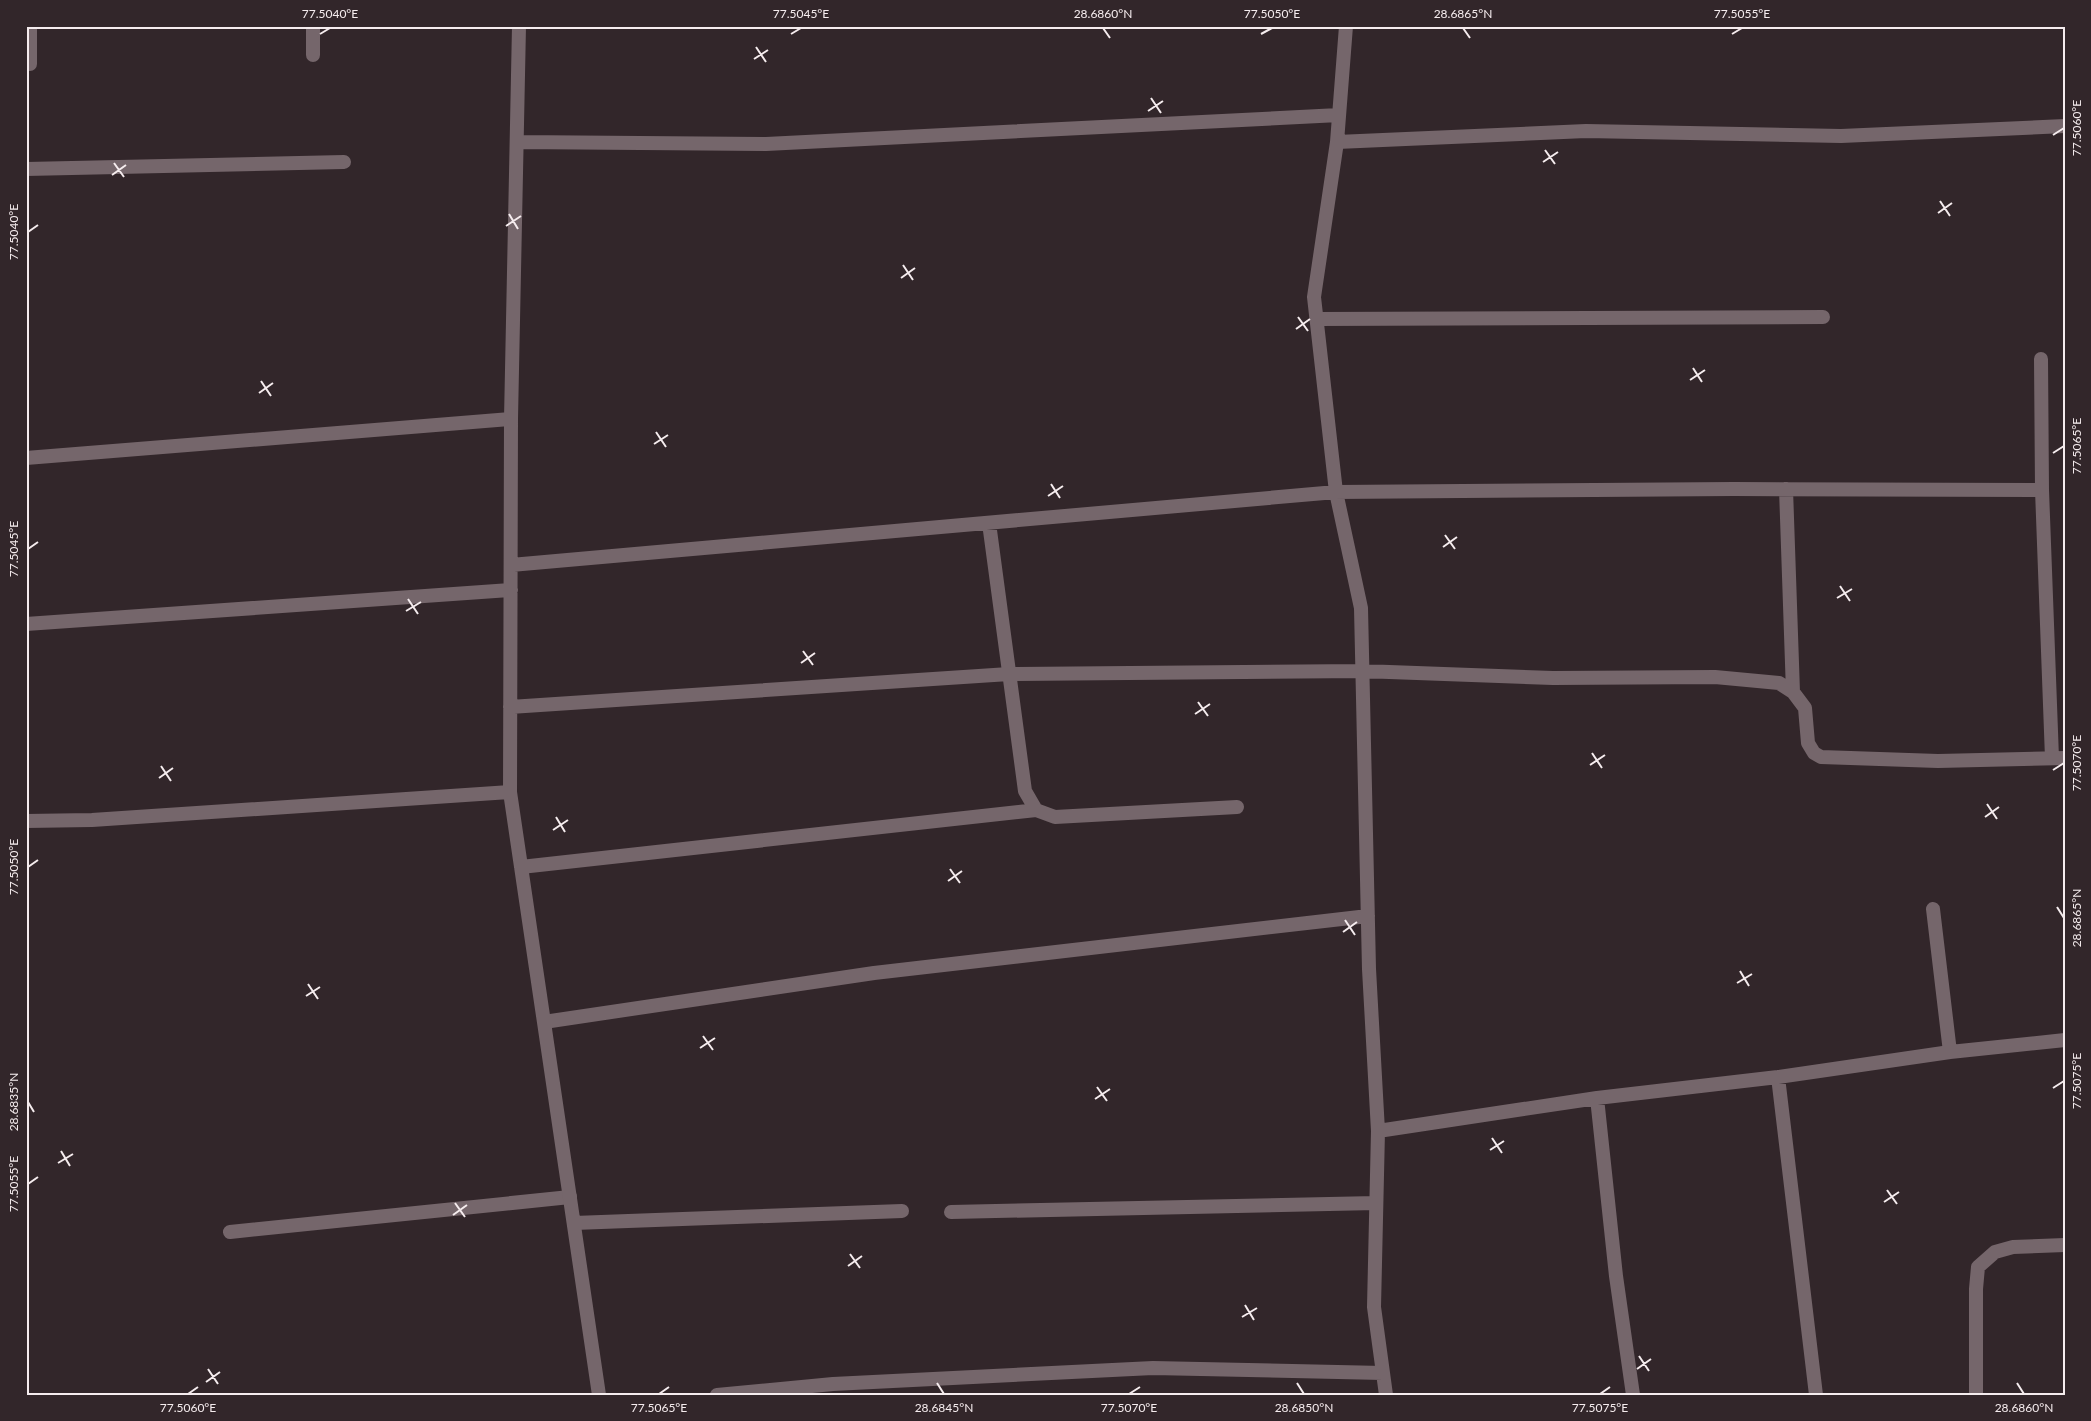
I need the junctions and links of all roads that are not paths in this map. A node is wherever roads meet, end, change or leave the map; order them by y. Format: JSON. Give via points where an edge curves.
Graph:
{"nodes":[{"id":1,"x":30,"y":26,"type":"edge"},
{"id":2,"x":313,"y":26,"type":"edge"},
{"id":3,"x":519,"y":26,"type":"edge"},
{"id":4,"x":1346,"y":26,"type":"edge"},
{"id":5,"x":313,"y":55,"type":"dead end"},
{"id":6,"x":30,"y":64,"type":"dead end"},
{"id":7,"x":1339,"y":115,"type":"junction"},
{"id":8,"x":2065,"y":126,"type":"edge"},
{"id":9,"x":517,"y":142,"type":"junction"},
{"id":10,"x":1337,"y":142,"type":"junction"},
{"id":11,"x":344,"y":162,"type":"dead end"},
{"id":12,"x":26,"y":169,"type":"edge"},
{"id":13,"x":1823,"y":317,"type":"dead end"},
{"id":14,"x":1317,"y":319,"type":"junction"},
{"id":15,"x":2041,"y":359,"type":"dead end"},
{"id":16,"x":511,"y":419,"type":"junction"},
{"id":17,"x":26,"y":458,"type":"edge"},
{"id":18,"x":1786,"y":489,"type":"junction"},
{"id":19,"x":2042,"y":490,"type":"junction"},
{"id":20,"x":1336,"y":492,"type":"junction"},
{"id":21,"x":989,"y":523,"type":"junction"},
{"id":22,"x":511,"y":565,"type":"junction"},
{"id":23,"x":510,"y":590,"type":"junction"},
{"id":24,"x":26,"y":624,"type":"edge"},
{"id":25,"x":1362,"y":670,"type":"junction"},
{"id":26,"x":1009,"y":674,"type":"junction"},
{"id":27,"x":1792,"y":692,"type":"junction"},
{"id":28,"x":510,"y":708,"type":"junction"},
{"id":29,"x":2058,"y":758,"type":"edge"},
{"id":30,"x":510,"y":792,"type":"junction"},
{"id":31,"x":1237,"y":807,"type":"dead end"},
{"id":32,"x":1036,"y":810,"type":"junction"},
{"id":33,"x":26,"y":821,"type":"edge"},
{"id":34,"x":521,"y":867,"type":"junction"},
{"id":35,"x":1933,"y":909,"type":"dead end"},
{"id":36,"x":1368,"y":916,"type":"junction"},
{"id":37,"x":544,"y":1022,"type":"junction"},
{"id":38,"x":2065,"y":1040,"type":"edge"},
{"id":39,"x":1950,"y":1052,"type":"junction"},
{"id":40,"x":1778,"y":1077,"type":"junction"},
{"id":41,"x":1598,"y":1098,"type":"junction"},
{"id":42,"x":1378,"y":1131,"type":"junction"},
{"id":43,"x":570,"y":1197,"type":"junction"},
{"id":44,"x":1376,"y":1203,"type":"junction"},
{"id":45,"x":902,"y":1211,"type":"dead end"},
{"id":46,"x":951,"y":1212,"type":"dead end"},
{"id":47,"x":574,"y":1223,"type":"junction"},
{"id":48,"x":230,"y":1232,"type":"dead end"},
{"id":49,"x":2065,"y":1245,"type":"edge"},
{"id":50,"x":1383,"y":1373,"type":"junction"},
{"id":51,"x":599,"y":1395,"type":"edge"},
{"id":52,"x":717,"y":1395,"type":"edge"},
{"id":53,"x":1386,"y":1395,"type":"edge"},
{"id":54,"x":1633,"y":1395,"type":"edge"},
{"id":55,"x":1816,"y":1395,"type":"edge"},
{"id":56,"x":1976,"y":1395,"type":"edge"}],
"edges":[{"from":1,"to":6,"type":"street"},
{"from":2,"to":5,"type":"street"},
{"from":3,"to":9,"type":"street"},
{"from":4,"to":7,"type":"street"},
{"from":7,"to":9,"type":"street","via":[[766,144]]},
{"from":7,"to":10,"type":"street"},
{"from":8,"to":10,"type":"street","via":[[1842,136],[1586,131]]},
{"from":9,"to":16,"type":"street"},
{"from":10,"to":14,"type":"street","via":[[1314,297]]},
{"from":11,"to":12,"type":"street"},
{"from":13,"to":14,"type":"street"},
{"from":14,"to":20,"type":"street"},
{"from":15,"to":19,"type":"street"},
{"from":16,"to":17,"type":"street"},
{"from":16,"to":22,"type":"street"},
{"from":18,"to":19,"type":"street"},
{"from":18,"to":20,"type":"street"},
{"from":18,"to":27,"type":"street"},
{"from":19,"to":29,"type":"street"},
{"from":20,"to":21,"type":"street"},
{"from":20,"to":25,"type":"street","via":[[1361,608]]},
{"from":21,"to":22,"type":"street"},
{"from":21,"to":26,"type":"street"},
{"from":22,"to":23,"type":"street"},
{"from":23,"to":24,"type":"street"},
{"from":23,"to":28,"type":"street"},
{"from":25,"to":26,"type":"street"},
{"from":25,"to":27,"type":"street","via":[[1553,678],[1715,677],[1779,683]]},
{"from":25,"to":36,"type":"street"},
{"from":26,"to":28,"type":"street"},
{"from":26,"to":32,"type":"street","via":[[1025,791]]},
{"from":27,"to":29,"type":"street","via":[[1805,708],[1808,743],[1814,754],[1821,757],[1938,761]]},
{"from":28,"to":30,"type":"street"},
{"from":30,"to":33,"type":"street","via":[[92,820]]},
{"from":30,"to":34,"type":"street"},
{"from":31,"to":32,"type":"street","via":[[1056,817]]},
{"from":32,"to":34,"type":"street"},
{"from":34,"to":37,"type":"street"},
{"from":35,"to":39,"type":"street"},
{"from":36,"to":37,"type":"street","via":[[874,973]]},
{"from":36,"to":42,"type":"street"},
{"from":37,"to":43,"type":"street"},
{"from":38,"to":39,"type":"street"},
{"from":39,"to":40,"type":"street"},
{"from":40,"to":41,"type":"street"},
{"from":40,"to":55,"type":"street"},
{"from":41,"to":42,"type":"street"},
{"from":41,"to":54,"type":"street","via":[[1616,1276]]},
{"from":42,"to":44,"type":"street"},
{"from":43,"to":47,"type":"street"},
{"from":43,"to":48,"type":"street"},
{"from":44,"to":46,"type":"street"},
{"from":44,"to":50,"type":"street","via":[[1374,1307]]},
{"from":45,"to":47,"type":"street"},
{"from":47,"to":51,"type":"street"},
{"from":49,"to":56,"type":"street","via":[[2013,1247],[1995,1252],[1978,1267]]},
{"from":50,"to":52,"type":"street","via":[[1153,1368],[833,1384]]},
{"from":50,"to":53,"type":"street"}]}
